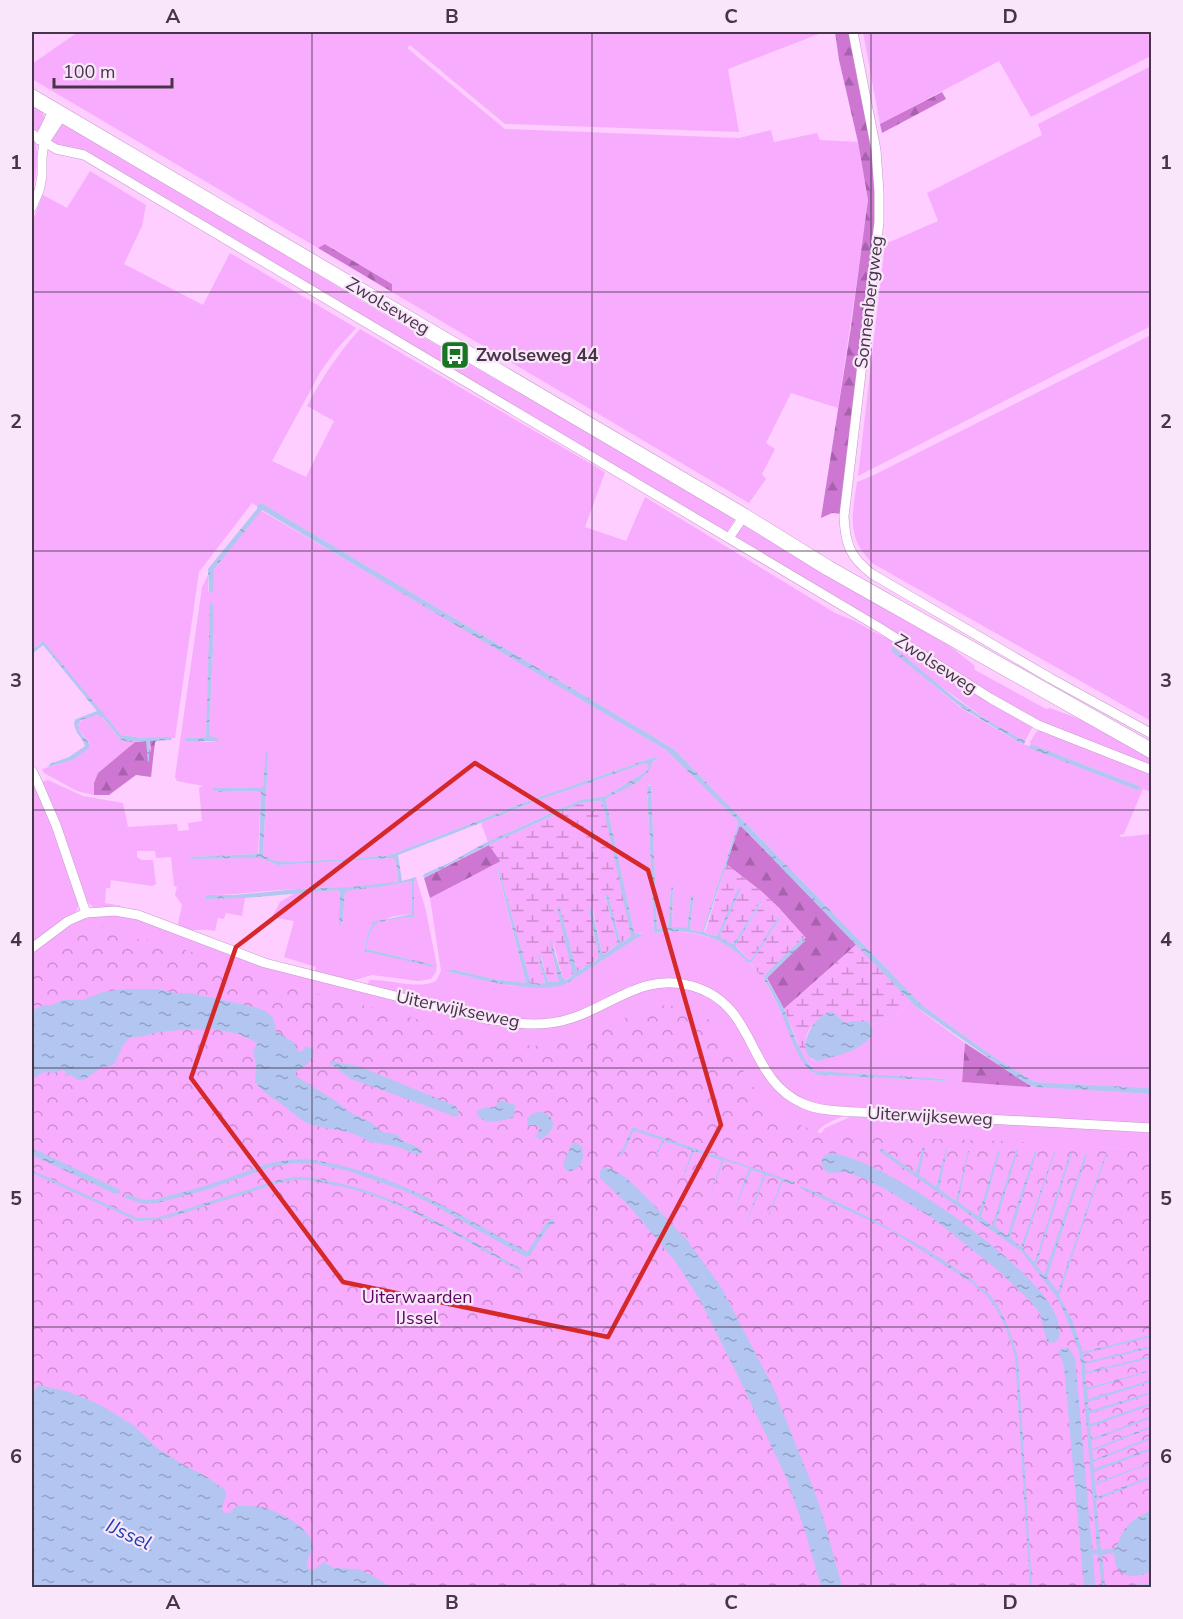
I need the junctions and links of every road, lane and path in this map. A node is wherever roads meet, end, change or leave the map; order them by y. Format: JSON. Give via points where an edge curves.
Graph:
{"nodes":[{"id":1,"x":853,"y":32,"type":"edge"},
{"id":2,"x":32,"y":97,"type":"edge"},
{"id":3,"x":59,"y":112,"type":"junction"},
{"id":4,"x":38,"y":139,"type":"edge"},
{"id":5,"x":32,"y":207,"type":"edge"},
{"id":6,"x":744,"y":516,"type":"junction"},
{"id":7,"x":729,"y":538,"type":"junction"},
{"id":8,"x":1152,"y":734,"type":"edge"},
{"id":9,"x":1152,"y":750,"type":"edge"},
{"id":10,"x":1152,"y":770,"type":"edge"},
{"id":11,"x":32,"y":771,"type":"edge"},
{"id":12,"x":86,"y":913,"type":"junction"},
{"id":13,"x":32,"y":948,"type":"edge"},
{"id":14,"x":1149,"y":1129,"type":"edge"}],
"edges":[{"from":1,"to":8,"type":"street","name":"Sonnenbergweg","via":[[876,150],[879,222],[844,516],[846,544],[855,559],[882,580]]},
{"from":2,"to":3,"type":"main road","name":"Zwolseweg"},
{"from":3,"to":4,"type":"street"},
{"from":3,"to":6,"type":"main road","name":"Zwolseweg"},
{"from":4,"to":5,"type":"street","via":[[42,176]]},
{"from":4,"to":7,"type":"street","name":"Zwolseweg","via":[[56,149],[84,155]]},
{"from":6,"to":7,"type":"street"},
{"from":6,"to":9,"type":"main road","name":"Zwolseweg","via":[[828,568]]},
{"from":7,"to":10,"type":"street","name":"Zwolseweg","via":[[1029,720]]},
{"from":11,"to":12,"type":"street","via":[[56,825]]},
{"from":12,"to":13,"type":"street","via":[[68,921]]},
{"from":12,"to":14,"type":"street","name":"Uiterwijkseweg","via":[[132,913],[266,963],[520,1023],[550,1023],[582,1014],[648,984],[681,983],[725,1003],[771,1079],[807,1106]]}]}
